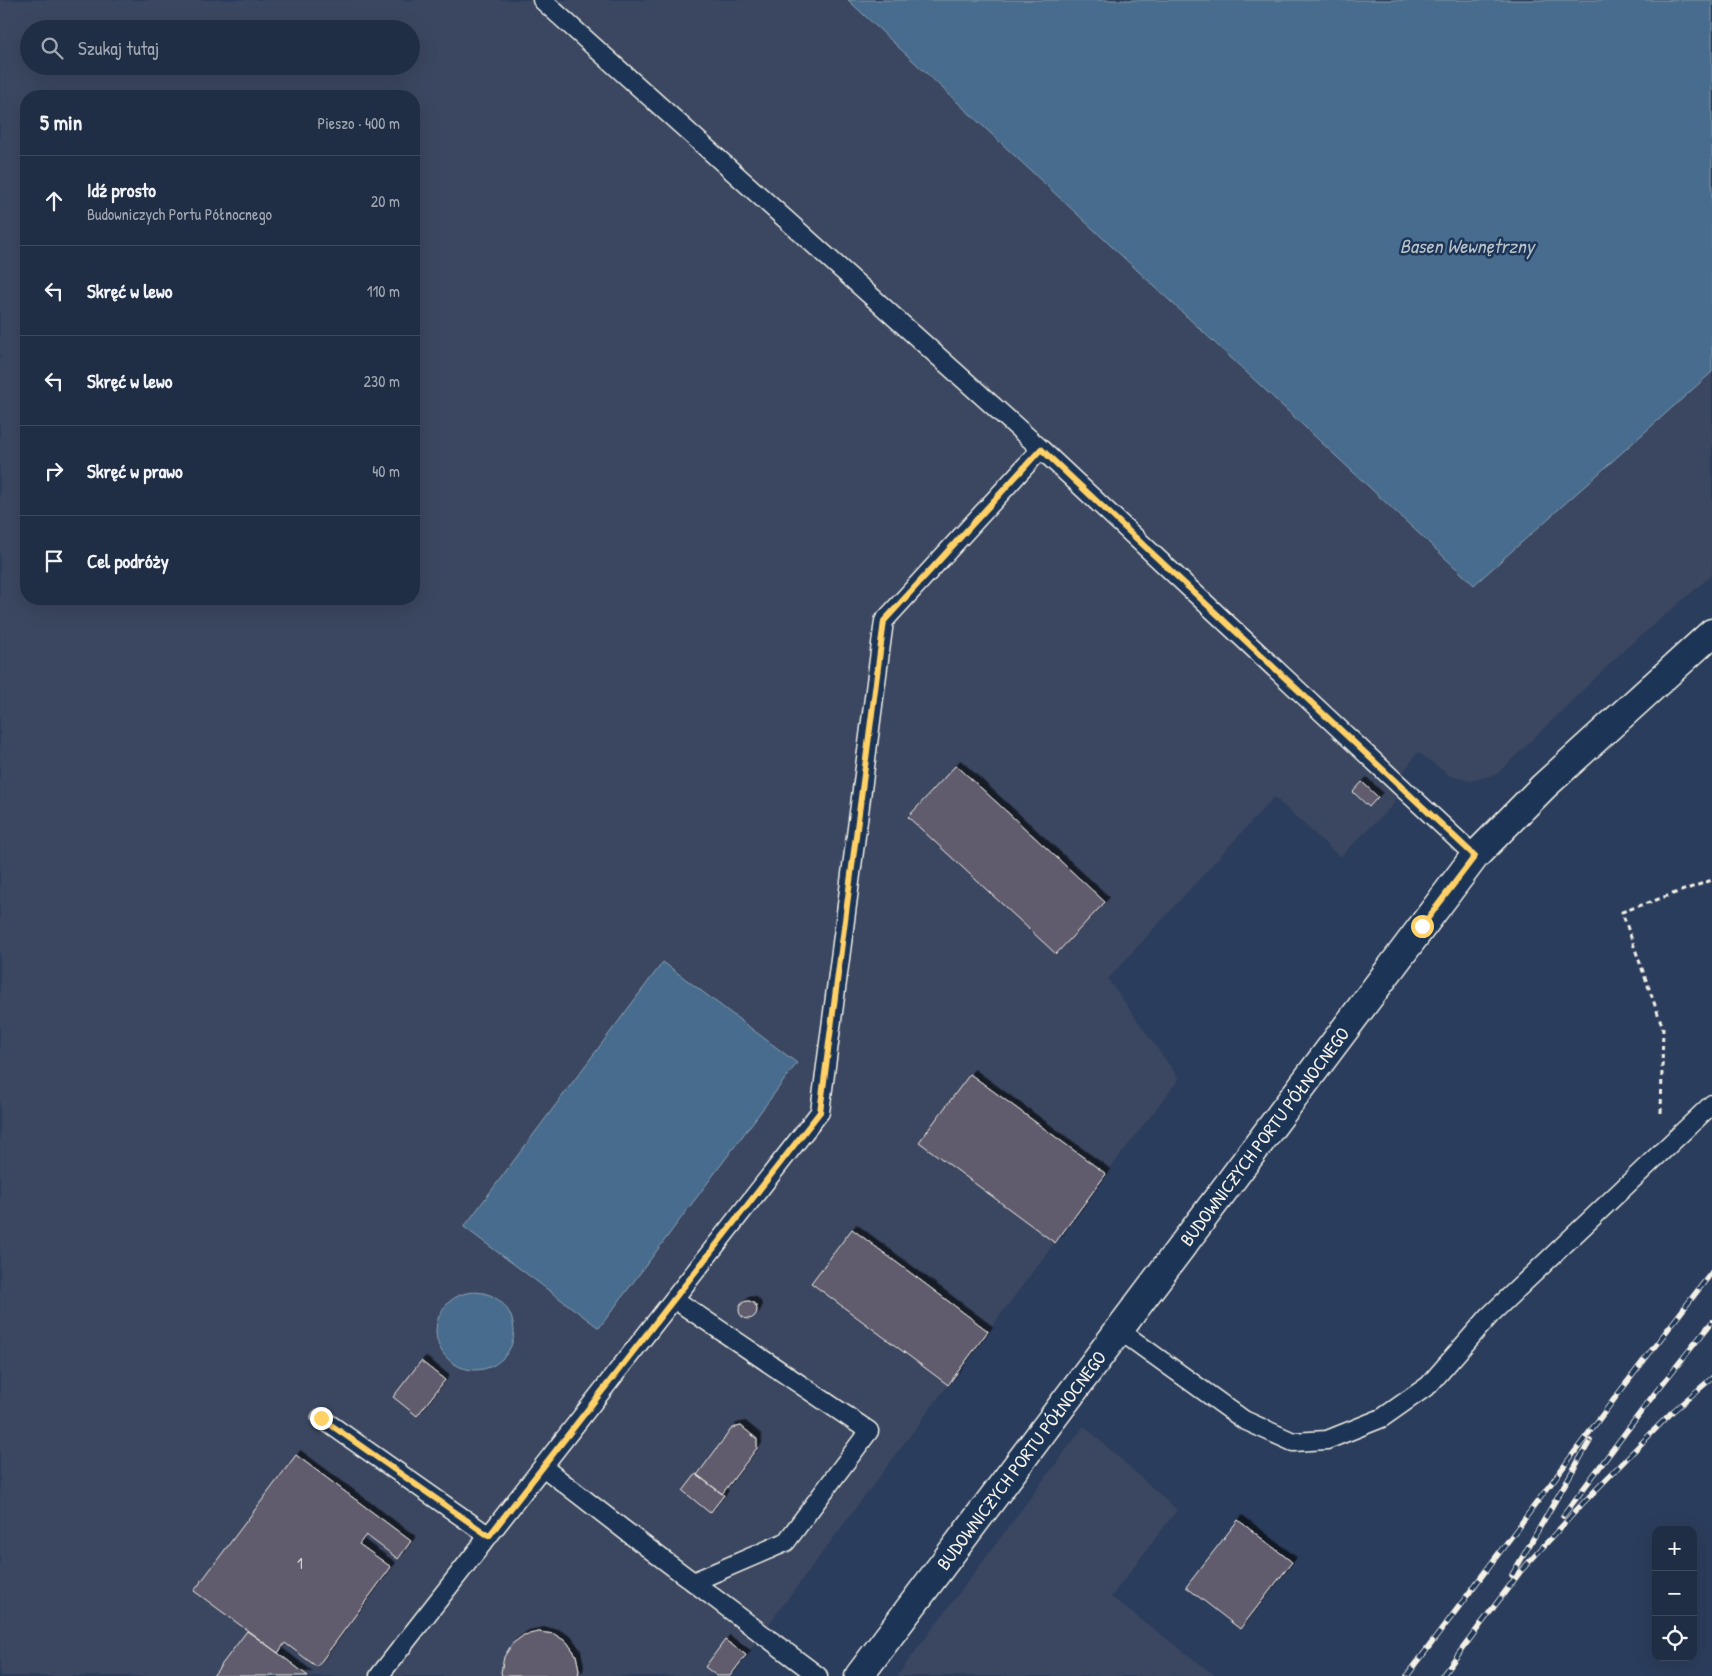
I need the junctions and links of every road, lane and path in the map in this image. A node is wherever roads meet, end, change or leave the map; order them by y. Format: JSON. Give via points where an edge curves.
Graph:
{"nodes":[{"id":1,"x":542,"y":0,"type":"edge"},
{"id":2,"x":1041,"y":449,"type":"junction"},
{"id":3,"x":1712,"y":632,"type":"edge"},
{"id":4,"x":1475,"y":856,"type":"junction"},
{"id":5,"x":1712,"y":880,"type":"edge"},
{"id":6,"x":1712,"y":1104,"type":"edge"},
{"id":7,"x":1660,"y":1153,"type":"junction"},
{"id":8,"x":674,"y":1298,"type":"junction"},
{"id":9,"x":1119,"y":1330,"type":"junction"},
{"id":10,"x":321,"y":1418,"type":"dead end"},
{"id":11,"x":543,"y":1467,"type":"junction"},
{"id":12,"x":489,"y":1536,"type":"junction"},
{"id":13,"x":693,"y":1582,"type":"junction"},
{"id":14,"x":380,"y":1676,"type":"edge"},
{"id":15,"x":818,"y":1676,"type":"edge"},
{"id":16,"x":858,"y":1676,"type":"edge"}],
"edges":[{"from":1,"to":2,"type":"lane"},
{"from":2,"to":4,"type":"lane"},
{"from":2,"to":8,"type":"lane","via":[[884,621],[820,1112]]},
{"from":3,"to":4,"type":"street","name":"BUDOWNICZYCH PORTU PÓŁNOCNEGO","via":[[1543,787]]},
{"from":4,"to":9,"type":"street","name":"BUDOWNICZYCH PORTU PÓŁNOCNEGO"},
{"from":5,"to":7,"type":"path","via":[[1622,912],[1663,1028]]},
{"from":6,"to":7,"type":"lane"},
{"from":7,"to":9,"type":"lane","via":[[1490,1315],[1429,1385],[1382,1418],[1328,1440],[1293,1442],[1244,1420]]},
{"from":8,"to":11,"type":"lane"},
{"from":8,"to":13,"type":"lane","via":[[870,1432],[786,1542]]},
{"from":9,"to":16,"type":"street","name":"BUDOWNICZYCH PORTU PÓŁNOCNEGO"},
{"from":10,"to":12,"type":"lane"},
{"from":11,"to":12,"type":"lane"},
{"from":11,"to":13,"type":"lane"},
{"from":12,"to":14,"type":"lane"},
{"from":13,"to":15,"type":"lane"}]}
